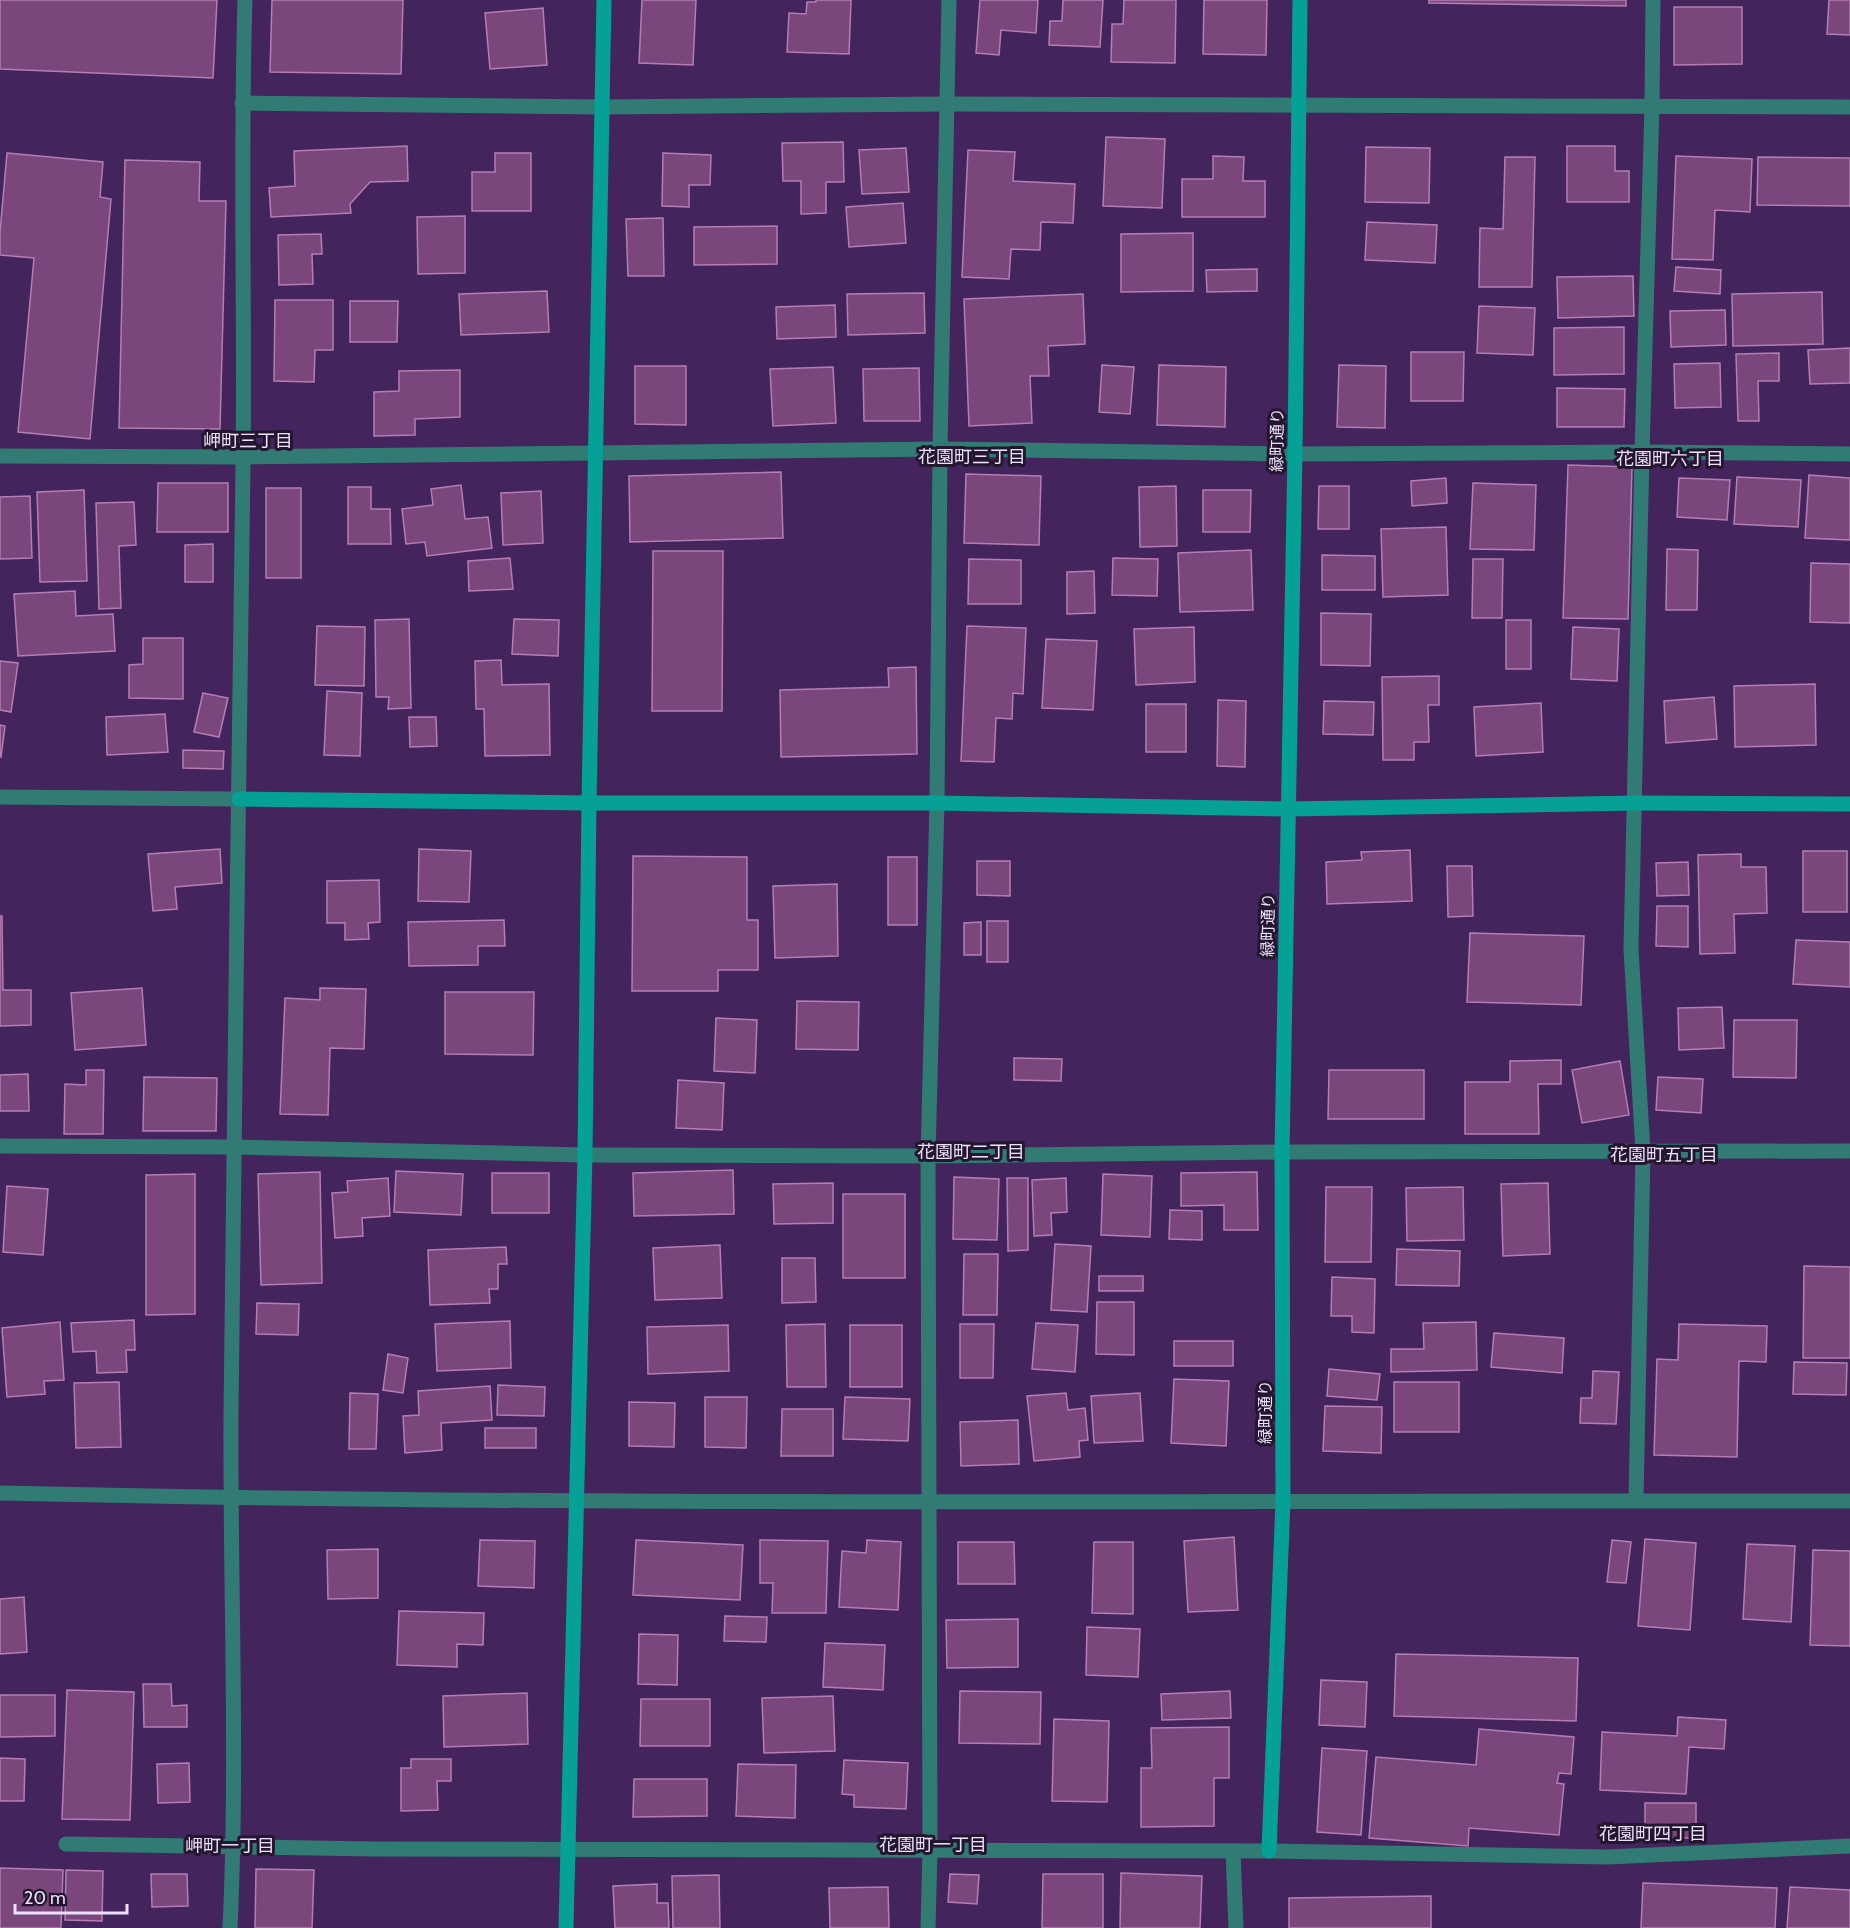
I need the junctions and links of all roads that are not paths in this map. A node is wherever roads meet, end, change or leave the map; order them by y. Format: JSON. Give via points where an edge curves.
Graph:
{"nodes":[{"id":1,"x":245,"y":0,"type":"edge"},
{"id":2,"x":604,"y":0,"type":"edge"},
{"id":3,"x":949,"y":0,"type":"edge"},
{"id":4,"x":1300,"y":0,"type":"edge"},
{"id":5,"x":1653,"y":0,"type":"edge"},
{"id":6,"x":242,"y":103,"type":"junction"},
{"id":7,"x":948,"y":104,"type":"junction"},
{"id":8,"x":1298,"y":105,"type":"junction"},
{"id":9,"x":1652,"y":106,"type":"junction"},
{"id":10,"x":602,"y":107,"type":"junction"},
{"id":11,"x":1850,"y":107,"type":"edge"},
{"id":12,"x":940,"y":449,"type":"junction"},
{"id":13,"x":1642,"y":452,"type":"junction"},
{"id":14,"x":596,"y":454,"type":"junction"},
{"id":15,"x":1295,"y":454,"type":"junction"},
{"id":16,"x":1850,"y":454,"type":"edge"},
{"id":17,"x":0,"y":456,"type":"edge"},
{"id":18,"x":243,"y":458,"type":"junction"},
{"id":19,"x":0,"y":797,"type":"edge"},
{"id":20,"x":239,"y":799,"type":"junction"},
{"id":21,"x":589,"y":803,"type":"junction"},
{"id":22,"x":937,"y":803,"type":"junction"},
{"id":23,"x":1635,"y":803,"type":"junction"},
{"id":24,"x":1850,"y":804,"type":"edge"},
{"id":25,"x":1288,"y":809,"type":"junction"},
{"id":26,"x":0,"y":1146,"type":"edge"},
{"id":27,"x":233,"y":1147,"type":"junction"},
{"id":28,"x":1850,"y":1151,"type":"edge"},
{"id":29,"x":1282,"y":1152,"type":"junction"},
{"id":30,"x":1642,"y":1152,"type":"junction"},
{"id":31,"x":585,"y":1155,"type":"junction"},
{"id":32,"x":928,"y":1156,"type":"junction"},
{"id":33,"x":0,"y":1493,"type":"edge"},
{"id":34,"x":231,"y":1498,"type":"junction"},
{"id":35,"x":1636,"y":1500,"type":"junction"},
{"id":36,"x":1850,"y":1500,"type":"edge"},
{"id":37,"x":576,"y":1501,"type":"junction"},
{"id":38,"x":1283,"y":1501,"type":"junction"},
{"id":39,"x":928,"y":1502,"type":"junction"},
{"id":40,"x":66,"y":1844,"type":"dead end"},
{"id":41,"x":1850,"y":1846,"type":"edge"},
{"id":42,"x":234,"y":1847,"type":"junction"},
{"id":43,"x":567,"y":1850,"type":"junction"},
{"id":44,"x":930,"y":1851,"type":"junction"},
{"id":45,"x":1233,"y":1851,"type":"junction"},
{"id":46,"x":1269,"y":1851,"type":"junction"},
{"id":47,"x":230,"y":1928,"type":"edge"},
{"id":48,"x":566,"y":1928,"type":"edge"},
{"id":49,"x":928,"y":1928,"type":"edge"},
{"id":50,"x":1236,"y":1928,"type":"edge"}],
"edges":[{"from":1,"to":6,"type":"street"},
{"from":2,"to":10,"type":"street"},
{"from":3,"to":7,"type":"street"},
{"from":4,"to":8,"type":"street","name":"緑町通り"},
{"from":5,"to":9,"type":"street"},
{"from":6,"to":10,"type":"street"},
{"from":6,"to":18,"type":"street"},
{"from":7,"to":8,"type":"street"},
{"from":7,"to":10,"type":"street"},
{"from":7,"to":12,"type":"street"},
{"from":8,"to":9,"type":"street"},
{"from":8,"to":15,"type":"street","name":"緑町通り"},
{"from":9,"to":11,"type":"street"},
{"from":9,"to":13,"type":"street"},
{"from":10,"to":14,"type":"street"},
{"from":12,"to":14,"type":"street"},
{"from":12,"to":15,"type":"street"},
{"from":12,"to":22,"type":"street"},
{"from":13,"to":15,"type":"street"},
{"from":13,"to":16,"type":"street"},
{"from":13,"to":23,"type":"street"},
{"from":14,"to":18,"type":"street"},
{"from":14,"to":21,"type":"street"},
{"from":15,"to":25,"type":"street","name":"緑町通り"},
{"from":17,"to":18,"type":"street"},
{"from":18,"to":20,"type":"street"},
{"from":19,"to":20,"type":"street"},
{"from":20,"to":21,"type":"street"},
{"from":20,"to":27,"type":"street"},
{"from":21,"to":22,"type":"street"},
{"from":21,"to":31,"type":"street"},
{"from":22,"to":25,"type":"street"},
{"from":22,"to":32,"type":"street"},
{"from":23,"to":24,"type":"street"},
{"from":23,"to":25,"type":"street"},
{"from":23,"to":30,"type":"street","via":[[1631,949]]},
{"from":25,"to":29,"type":"street","name":"緑町通り"},
{"from":26,"to":27,"type":"street"},
{"from":27,"to":31,"type":"street"},
{"from":27,"to":34,"type":"street"},
{"from":28,"to":30,"type":"street"},
{"from":29,"to":30,"type":"street"},
{"from":29,"to":32,"type":"street"},
{"from":29,"to":38,"type":"street","name":"緑町通り"},
{"from":30,"to":35,"type":"street"},
{"from":31,"to":32,"type":"street"},
{"from":31,"to":37,"type":"street"},
{"from":32,"to":39,"type":"street"},
{"from":33,"to":34,"type":"street"},
{"from":34,"to":37,"type":"street"},
{"from":34,"to":42,"type":"street"},
{"from":35,"to":36,"type":"street"},
{"from":35,"to":38,"type":"street"},
{"from":37,"to":39,"type":"street"},
{"from":37,"to":43,"type":"street"},
{"from":38,"to":39,"type":"street"},
{"from":38,"to":46,"type":"street","name":"緑町通り"},
{"from":39,"to":44,"type":"street"},
{"from":40,"to":42,"type":"street"},
{"from":41,"to":46,"type":"street","via":[[1607,1857]]},
{"from":42,"to":43,"type":"street"},
{"from":42,"to":47,"type":"street"},
{"from":43,"to":44,"type":"street"},
{"from":43,"to":48,"type":"street"},
{"from":44,"to":45,"type":"street"},
{"from":44,"to":49,"type":"street"},
{"from":45,"to":46,"type":"street"},
{"from":45,"to":50,"type":"street"}]}
